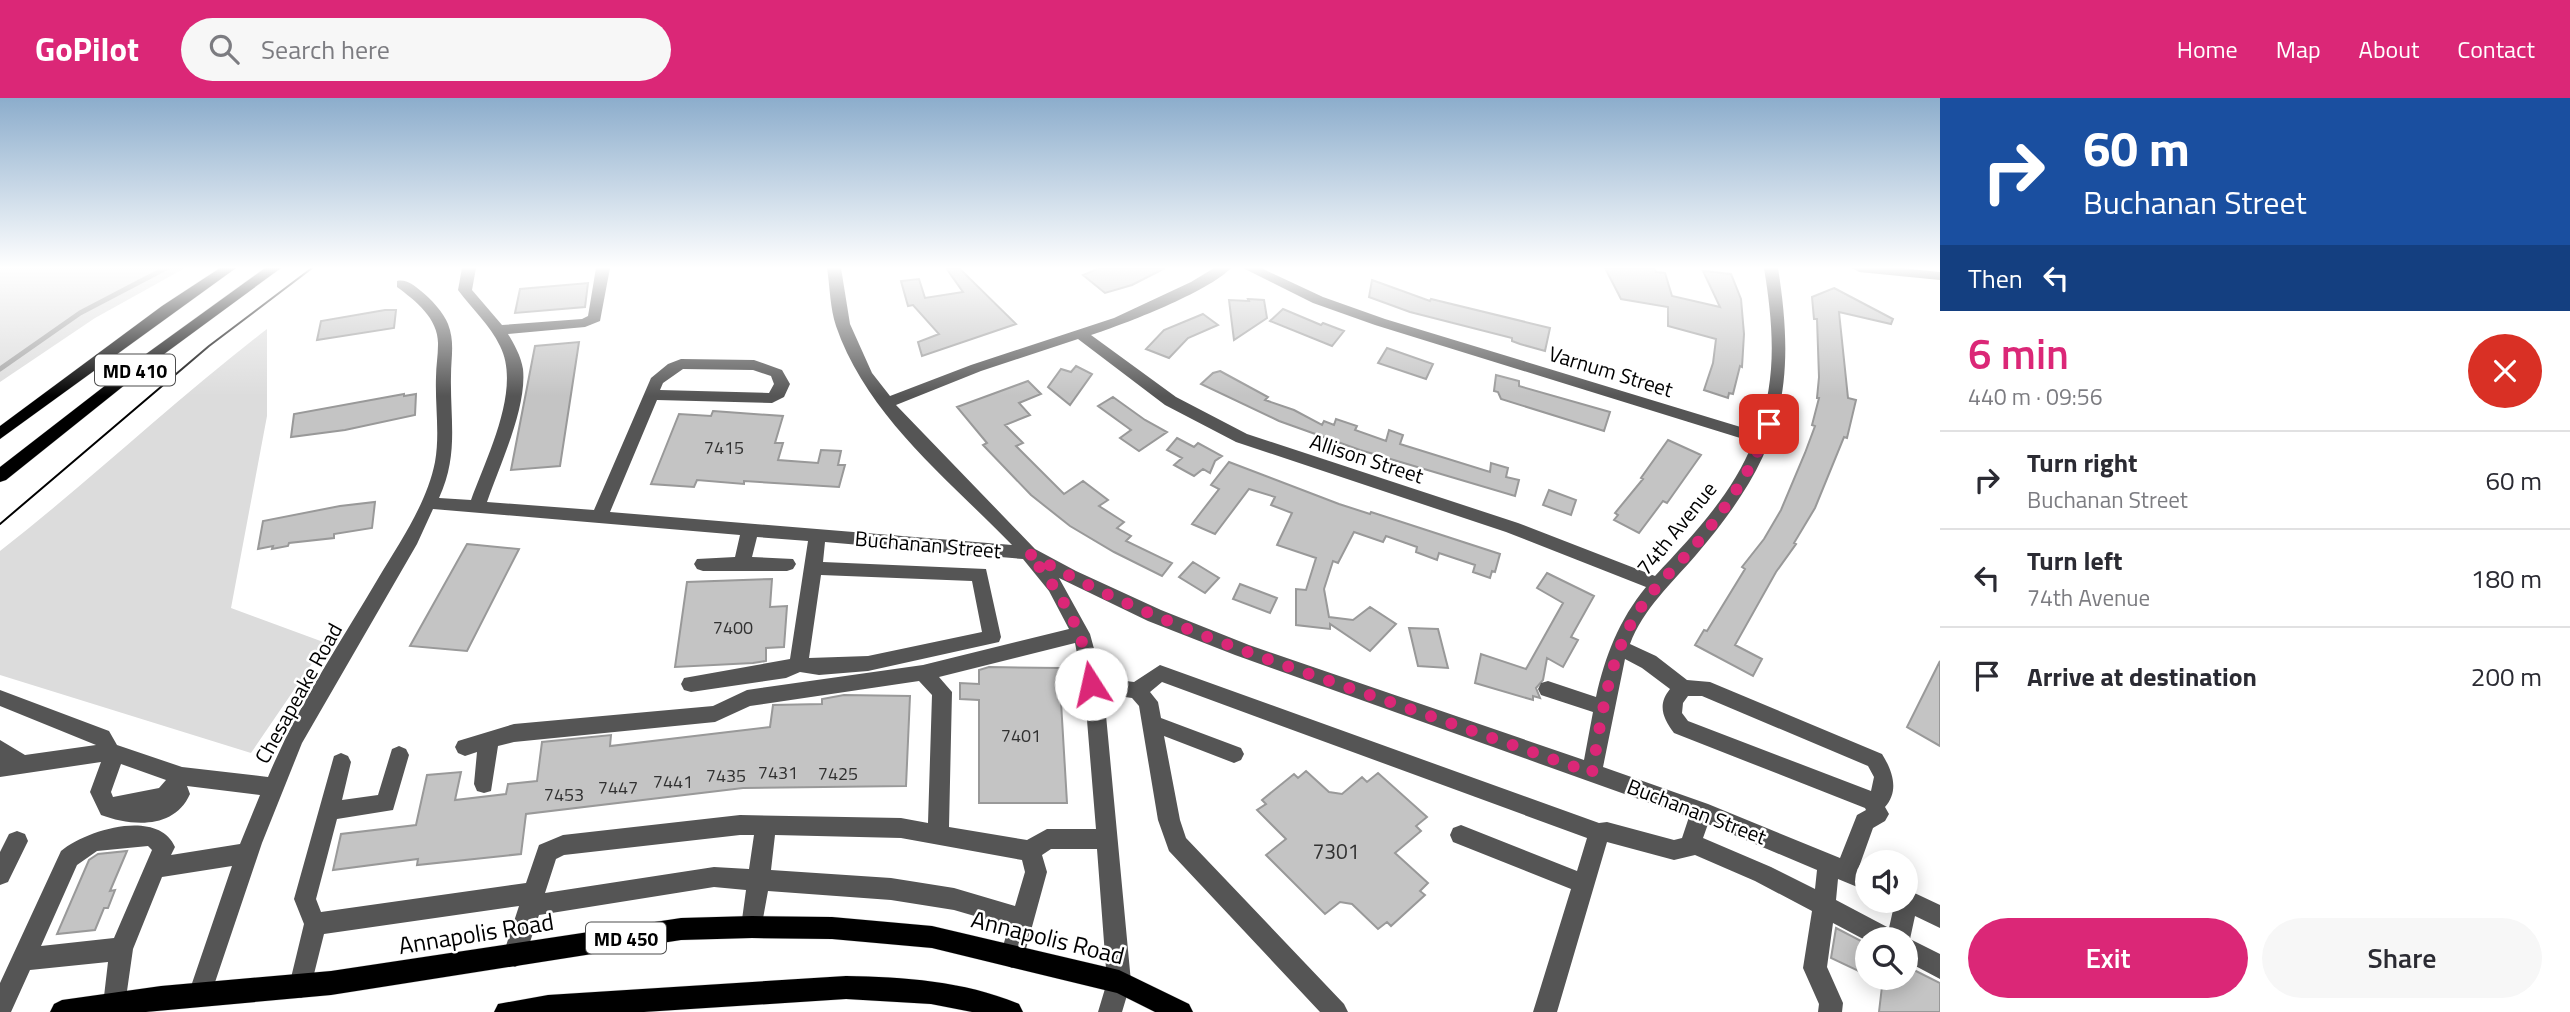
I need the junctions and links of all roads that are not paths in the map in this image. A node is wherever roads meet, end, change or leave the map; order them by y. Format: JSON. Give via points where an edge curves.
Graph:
{"nodes":[{"id":1,"x":165,"y":311,"type":"edge"},
{"id":2,"x":214,"y":311,"type":"edge"},
{"id":3,"x":431,"y":311,"type":"edge"},
{"id":4,"x":482,"y":311,"type":"edge"},
{"id":5,"x":595,"y":311,"type":"edge"},
{"id":6,"x":841,"y":311,"type":"edge"},
{"id":7,"x":1142,"y":311,"type":"edge"},
{"id":8,"x":1348,"y":311,"type":"edge"},
{"id":9,"x":1778,"y":311,"type":"edge"},
{"id":10,"x":498,"y":331,"type":"junction"},
{"id":11,"x":1081,"y":334,"type":"junction"},
{"id":12,"x":652,"y":395,"type":"junction"},
{"id":13,"x":886,"y":403,"type":"junction"},
{"id":14,"x":0,"y":434,"type":"edge"},
{"id":15,"x":1764,"y":440,"type":"junction"},
{"id":16,"x":0,"y":476,"type":"edge"},
{"id":17,"x":430,"y":503,"type":"junction"},
{"id":18,"x":477,"y":506,"type":"junction"},
{"id":19,"x":600,"y":515,"type":"junction"},
{"id":20,"x":750,"y":529,"type":"junction"},
{"id":21,"x":818,"y":534,"type":"junction"},
{"id":22,"x":1028,"y":553,"type":"junction"},
{"id":23,"x":703,"y":564,"type":"dead end"},
{"id":24,"x":742,"y":564,"type":"junction"},
{"id":25,"x":787,"y":564,"type":"dead end"},
{"id":26,"x":813,"y":568,"type":"junction"},
{"id":27,"x":1658,"y":585,"type":"junction"},
{"id":28,"x":1081,"y":634,"type":"junction"},
{"id":29,"x":1620,"y":648,"type":"junction"},
{"id":30,"x":799,"y":663,"type":"junction"},
{"id":31,"x":923,"y":673,"type":"junction"},
{"id":32,"x":691,"y":684,"type":"dead end"},
{"id":33,"x":1091,"y":684,"type":"junction"},
{"id":34,"x":1683,"y":688,"type":"junction"},
{"id":35,"x":1548,"y":689,"type":"dead end"},
{"id":36,"x":1138,"y":691,"type":"junction"},
{"id":37,"x":0,"y":698,"type":"edge"},
{"id":38,"x":1604,"y":708,"type":"junction"},
{"id":39,"x":1152,"y":723,"type":"junction"},
{"id":40,"x":489,"y":740,"type":"junction"},
{"id":41,"x":465,"y":747,"type":"dead end"},
{"id":42,"x":0,"y":749,"type":"edge"},
{"id":43,"x":112,"y":752,"type":"junction"},
{"id":44,"x":1234,"y":754,"type":"dead end"},
{"id":45,"x":399,"y":755,"type":"dead end"},
{"id":46,"x":341,"y":762,"type":"dead end"},
{"id":47,"x":23,"y":765,"type":"junction"},
{"id":48,"x":0,"y":768,"type":"edge"},
{"id":49,"x":1592,"y":773,"type":"junction"},
{"id":50,"x":190,"y":777,"type":"junction"},
{"id":51,"x":484,"y":784,"type":"dead end"},
{"id":52,"x":273,"y":787,"type":"junction"},
{"id":53,"x":1872,"y":801,"type":"junction"},
{"id":54,"x":328,"y":811,"type":"junction"},
{"id":55,"x":1700,"y":811,"type":"junction"},
{"id":56,"x":766,"y":825,"type":"junction"},
{"id":57,"x":1599,"y":834,"type":"junction"},
{"id":58,"x":938,"y":835,"type":"junction"},
{"id":59,"x":1461,"y":835,"type":"dead end"},
{"id":60,"x":1107,"y":839,"type":"junction"},
{"id":61,"x":17,"y":841,"type":"dead end"},
{"id":62,"x":1691,"y":843,"type":"junction"},
{"id":63,"x":1030,"y":851,"type":"junction"},
{"id":64,"x":248,"y":853,"type":"junction"},
{"id":65,"x":155,"y":868,"type":"junction"},
{"id":66,"x":1838,"y":868,"type":"junction"},
{"id":67,"x":0,"y":875,"type":"edge"},
{"id":68,"x":1855,"y":876,"type":"edge"},
{"id":69,"x":758,"y":880,"type":"junction"},
{"id":70,"x":1584,"y":884,"type":"junction"},
{"id":71,"x":532,"y":900,"type":"junction"},
{"id":72,"x":1918,"y":903,"type":"edge"},
{"id":73,"x":1824,"y":906,"type":"junction"},
{"id":74,"x":1937,"y":908,"type":"edge"},
{"id":75,"x":1023,"y":919,"type":"junction"},
{"id":76,"x":315,"y":924,"type":"junction"},
{"id":77,"x":752,"y":927,"type":"junction"},
{"id":78,"x":1864,"y":927,"type":"edge"},
{"id":79,"x":121,"y":949,"type":"junction"},
{"id":80,"x":1918,"y":955,"type":"edge"},
{"id":81,"x":515,"y":956,"type":"junction"},
{"id":82,"x":1012,"y":956,"type":"junction"},
{"id":83,"x":23,"y":959,"type":"junction"},
{"id":84,"x":1940,"y":967,"type":"edge"},
{"id":85,"x":1119,"y":982,"type":"junction"},
{"id":86,"x":301,"y":986,"type":"junction"},
{"id":87,"x":200,"y":995,"type":"junction"},
{"id":88,"x":115,"y":1004,"type":"junction"},
{"id":89,"x":571,"y":1009,"type":"edge"},
{"id":90,"x":0,"y":1010,"type":"edge"},
{"id":91,"x":62,"y":1012,"type":"edge"},
{"id":92,"x":506,"y":1012,"type":"edge"},
{"id":93,"x":1011,"y":1012,"type":"edge"},
{"id":94,"x":1110,"y":1012,"type":"edge"},
{"id":95,"x":1181,"y":1012,"type":"edge"},
{"id":96,"x":1336,"y":1012,"type":"edge"},
{"id":97,"x":1545,"y":1012,"type":"edge"},
{"id":98,"x":1830,"y":1012,"type":"edge"}],
"edges":[{"from":1,"to":14,"type":"main road","number":"MD 410"},
{"from":2,"to":16,"type":"main road","number":"MD 410"},
{"from":3,"to":17,"type":"street","name":"Chesapeake Road","via":[[444,332],[446,418],[443,462]]},
{"from":4,"to":10,"type":"street"},
{"from":5,"to":10,"type":"street","via":[[594,318],[585,323]]},
{"from":6,"to":13,"type":"street","via":[[864,370]]},
{"from":7,"to":11,"type":"street"},
{"from":8,"to":15,"type":"street","name":"Varnum Street"},
{"from":9,"to":15,"type":"street","name":"74th Avenue","via":[[1781,370]]},
{"from":10,"to":18,"type":"street","via":[[516,375],[502,435]]},
{"from":11,"to":13,"type":"street"},
{"from":11,"to":27,"type":"street","name":"Allison Street","via":[[1177,405],[1235,434],[1545,537]]},
{"from":12,"to":12,"type":"street","via":[[772,398],[782,384],[776,373],[754,365],[681,364],[656,381]]},
{"from":12,"to":19,"type":"street"},
{"from":13,"to":22,"type":"street"},
{"from":15,"to":27,"type":"street","name":"74th Avenue","via":[[1723,511]]},
{"from":17,"to":18,"type":"street","name":"Buchanan Street"},
{"from":17,"to":52,"type":"street","name":"Chesapeake Road","via":[[313,704]]},
{"from":18,"to":19,"type":"street","name":"Buchanan Street"},
{"from":19,"to":20,"type":"street","name":"Buchanan Street"},
{"from":20,"to":21,"type":"street","name":"Buchanan Street"},
{"from":20,"to":24,"type":"street"},
{"from":21,"to":22,"type":"street","name":"Buchanan Street"},
{"from":21,"to":26,"type":"street"},
{"from":22,"to":28,"type":"street","via":[[1063,600]]},
{"from":22,"to":49,"type":"street","name":"Buchanan Street","via":[[1141,612]]},
{"from":23,"to":24,"type":"street"},
{"from":24,"to":25,"type":"street"},
{"from":26,"to":30,"type":"street"},
{"from":26,"to":30,"type":"street","via":[[980,574],[992,637],[872,662],[818,668]]},
{"from":27,"to":29,"type":"street","name":"74th Avenue"},
{"from":28,"to":31,"type":"street"},
{"from":28,"to":33,"type":"street"},
{"from":29,"to":34,"type":"street","via":[[1649,662]]},
{"from":29,"to":38,"type":"street","name":"74th Avenue"},
{"from":30,"to":32,"type":"street","via":[[786,670]]},
{"from":31,"to":40,"type":"street","via":[[747,698],[715,714],[514,733]]},
{"from":31,"to":58,"type":"street","via":[[942,692]]},
{"from":33,"to":36,"type":"street"},
{"from":33,"to":60,"type":"street"},
{"from":34,"to":53,"type":"street","via":[[1673,700],[1672,716],[1681,727]]},
{"from":34,"to":53,"type":"street","via":[[1703,688],[1875,760],[1884,776],[1880,799]]},
{"from":35,"to":38,"type":"street"},
{"from":36,"to":39,"type":"street","via":[[1148,702]]},
{"from":36,"to":57,"type":"street","via":[[1160,673]]},
{"from":37,"to":43,"type":"street","via":[[102,737]]},
{"from":38,"to":49,"type":"street","name":"74th Avenue"},
{"from":39,"to":44,"type":"street"},
{"from":39,"to":96,"type":"street","via":[[1177,844]]},
{"from":40,"to":41,"type":"street"},
{"from":40,"to":51,"type":"street"},
{"from":42,"to":47,"type":"street"},
{"from":43,"to":47,"type":"street"},
{"from":43,"to":50,"type":"street"},
{"from":43,"to":50,"type":"street","via":[[100,792],[108,808],[125,816],[164,808]]},
{"from":45,"to":54,"type":"street","via":[[386,803]]},
{"from":46,"to":54,"type":"street"},
{"from":47,"to":48,"type":"street"},
{"from":49,"to":55,"type":"street","name":"Buchanan Street"},
{"from":50,"to":52,"type":"street"},
{"from":52,"to":64,"type":"street","name":"Chesapeake Road"},
{"from":53,"to":66,"type":"street","via":[[1878,814],[1865,822]]},
{"from":54,"to":76,"type":"street","via":[[305,899]]},
{"from":55,"to":62,"type":"street"},
{"from":55,"to":66,"type":"street","name":"Buchanan Street"},
{"from":56,"to":58,"type":"street","via":[[901,828]]},
{"from":56,"to":69,"type":"street"},
{"from":56,"to":71,"type":"street","via":[[563,845],[547,852]]},
{"from":57,"to":62,"type":"street","via":[[1607,832],[1674,850]]},
{"from":57,"to":70,"type":"street"},
{"from":58,"to":63,"type":"street"},
{"from":59,"to":70,"type":"street"},
{"from":60,"to":63,"type":"street","via":[[1047,838]]},
{"from":60,"to":85,"type":"street"},
{"from":61,"to":67,"type":"street"},
{"from":62,"to":73,"type":"street"},
{"from":63,"to":75,"type":"street","via":[[1036,872]]},
{"from":64,"to":65,"type":"street"},
{"from":64,"to":87,"type":"street","name":"Chesapeake Road"},
{"from":65,"to":79,"type":"street"},
{"from":65,"to":83,"type":"street","via":[[164,847],[152,835],[96,840],[80,846],[69,858]]},
{"from":66,"to":68,"type":"street","name":"Buchanan Street"},
{"from":66,"to":73,"type":"street"},
{"from":69,"to":71,"type":"street","via":[[715,877]]},
{"from":69,"to":75,"type":"street","via":[[954,898]]},
{"from":69,"to":77,"type":"street"},
{"from":70,"to":97,"type":"street"},
{"from":71,"to":76,"type":"street"},
{"from":71,"to":81,"type":"street"},
{"from":72,"to":74,"type":"street"},
{"from":73,"to":78,"type":"street"},
{"from":73,"to":98,"type":"street","via":[[1815,968],[1831,1003]]},
{"from":75,"to":82,"type":"street"},
{"from":76,"to":86,"type":"street"},
{"from":77,"to":81,"type":"main road","name":"Annapolis Road","number":"MD 450","via":[[681,929]]},
{"from":77,"to":82,"type":"main road","name":"Annapolis Road","number":"MD 450","via":[[932,937]]},
{"from":79,"to":83,"type":"street"},
{"from":79,"to":88,"type":"street"},
{"from":80,"to":84,"type":"street"},
{"from":81,"to":86,"type":"main road","name":"Annapolis Road","number":"MD 450"},
{"from":82,"to":85,"type":"main road","name":"Annapolis Road","number":"MD 450"},
{"from":83,"to":90,"type":"street"},
{"from":85,"to":94,"type":"street"},
{"from":85,"to":95,"type":"main road","name":"Annapolis Road","number":"MD 450"},
{"from":86,"to":87,"type":"main road","name":"Annapolis Road","number":"MD 450"},
{"from":87,"to":88,"type":"main road","name":"Annapolis Road","number":"MD 450"},
{"from":88,"to":91,"type":"main road","name":"Annapolis Road","number":"MD 450"},
{"from":89,"to":92,"type":"main road"},
{"from":89,"to":93,"type":"main road","via":[[815,987],[923,992]]}]}
